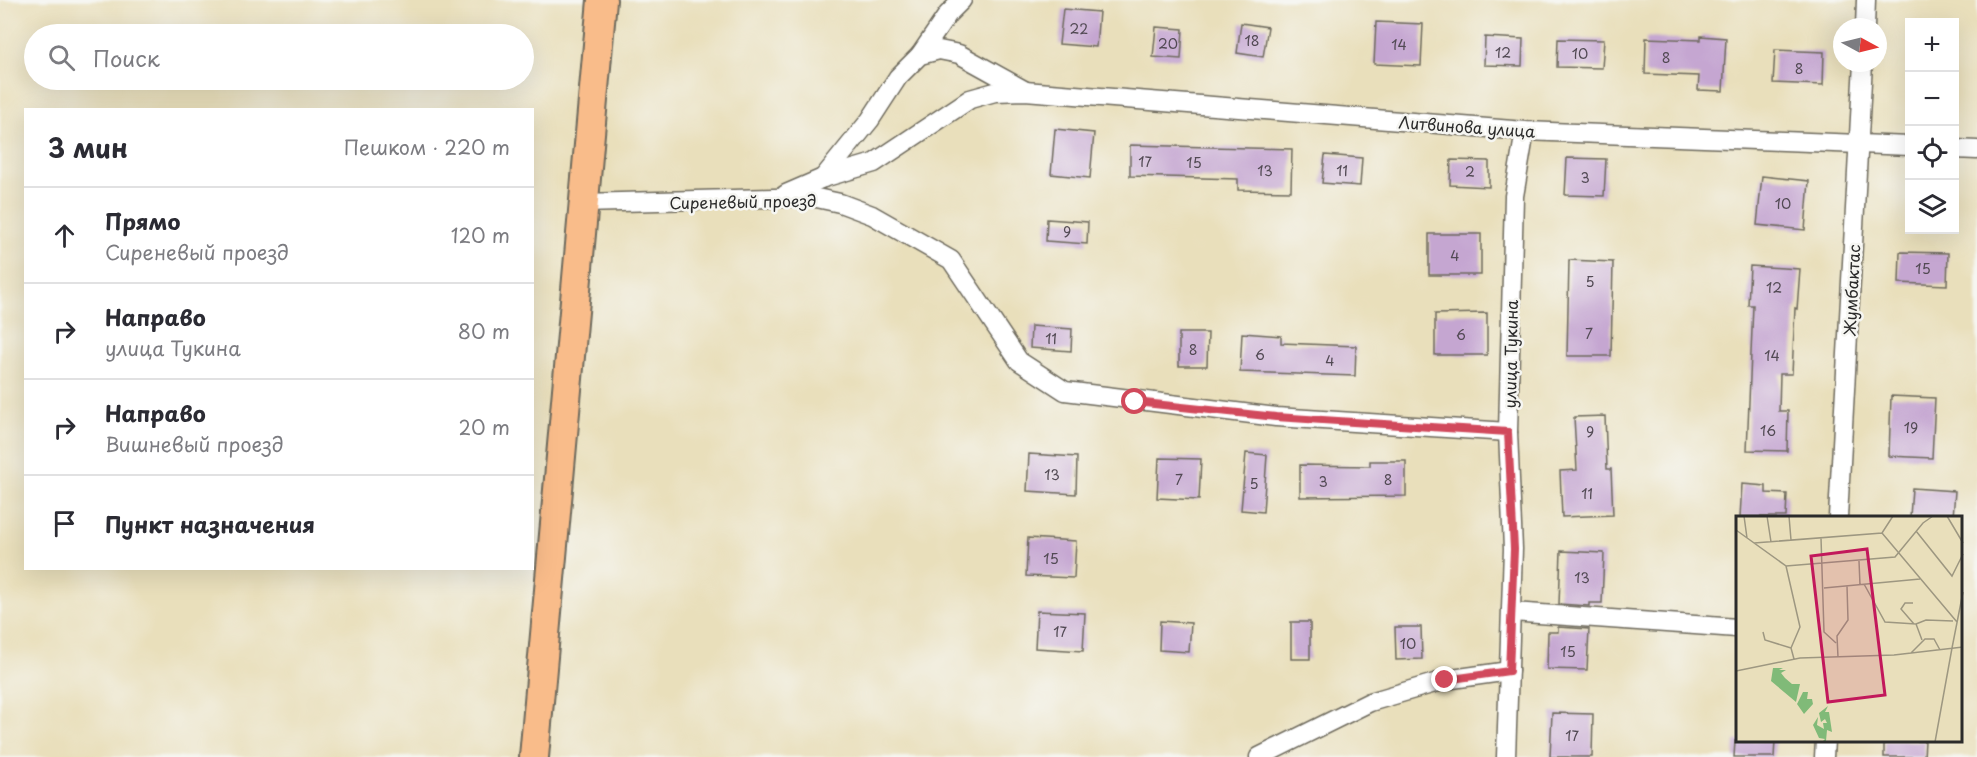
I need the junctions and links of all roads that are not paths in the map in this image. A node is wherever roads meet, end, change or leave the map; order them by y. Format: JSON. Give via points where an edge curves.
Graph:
{"nodes":[{"id":1,"x":602,"y":0,"type":"edge"},
{"id":2,"x":962,"y":0,"type":"edge"},
{"id":3,"x":1866,"y":0,"type":"edge"},
{"id":4,"x":1865,"y":18,"type":"edge"},
{"id":5,"x":920,"y":56,"type":"junction"},
{"id":6,"x":1863,"y":72,"type":"edge"},
{"id":7,"x":1025,"y":91,"type":"junction"},
{"id":8,"x":1525,"y":131,"type":"junction"},
{"id":9,"x":1859,"y":143,"type":"junction"},
{"id":10,"x":1905,"y":146,"type":"edge"},
{"id":11,"x":1959,"y":149,"type":"edge"},
{"id":12,"x":1977,"y":150,"type":"edge"},
{"id":13,"x":822,"y":177,"type":"junction"},
{"id":14,"x":776,"y":199,"type":"junction"},
{"id":15,"x":583,"y":203,"type":"junction"},
{"id":16,"x":1508,"y":432,"type":"junction"},
{"id":17,"x":1838,"y":516,"type":"edge"},
{"id":18,"x":1512,"y":612,"type":"junction"},
{"id":19,"x":1736,"y":628,"type":"edge"},
{"id":20,"x":1509,"y":671,"type":"junction"},
{"id":21,"x":1825,"y":742,"type":"edge"},
{"id":22,"x":534,"y":757,"type":"edge"},
{"id":23,"x":1259,"y":757,"type":"edge"},
{"id":24,"x":1506,"y":757,"type":"edge"},
{"id":25,"x":1824,"y":757,"type":"edge"}],
"edges":[{"from":1,"to":15,"type":"main road"},
{"from":2,"to":5,"type":"street"},
{"from":3,"to":4,"type":"street"},
{"from":5,"to":7,"type":"street","via":[[939,50],[959,54]]},
{"from":5,"to":13,"type":"street","via":[[898,77],[870,120]]},
{"from":6,"to":9,"type":"street","name":"Жумбактас"},
{"from":7,"to":8,"type":"street","name":"Литвинова улица"},
{"from":7,"to":13,"type":"street","name":"Литвинова улица","via":[[995,92],[970,99],[874,163]]},
{"from":8,"to":9,"type":"street","name":"Литвинова улица"},
{"from":8,"to":16,"type":"street","name":"улица Тукина","via":[[1514,196]]},
{"from":9,"to":10,"type":"street","name":"Литвинова улица"},
{"from":9,"to":17,"type":"street","name":"Жумбактас"},
{"from":11,"to":12,"type":"street"},
{"from":13,"to":14,"type":"street"},
{"from":14,"to":15,"type":"street","name":"Сиреневый проезд"},
{"from":14,"to":16,"type":"street","name":"Сиреневый проезд","via":[[812,197],[840,203],[872,215],[951,260],[1019,361],[1065,391],[1276,417]]},
{"from":15,"to":22,"type":"main road"},
{"from":16,"to":18,"type":"street","name":"улица Тукина","via":[[1514,549]]},
{"from":18,"to":19,"type":"street"},
{"from":18,"to":20,"type":"street","name":"улица Тукина"},
{"from":20,"to":23,"type":"street","via":[[1445,680],[1370,702]]},
{"from":20,"to":24,"type":"street","name":"улица Тукина"},
{"from":21,"to":25,"type":"street"}]}
